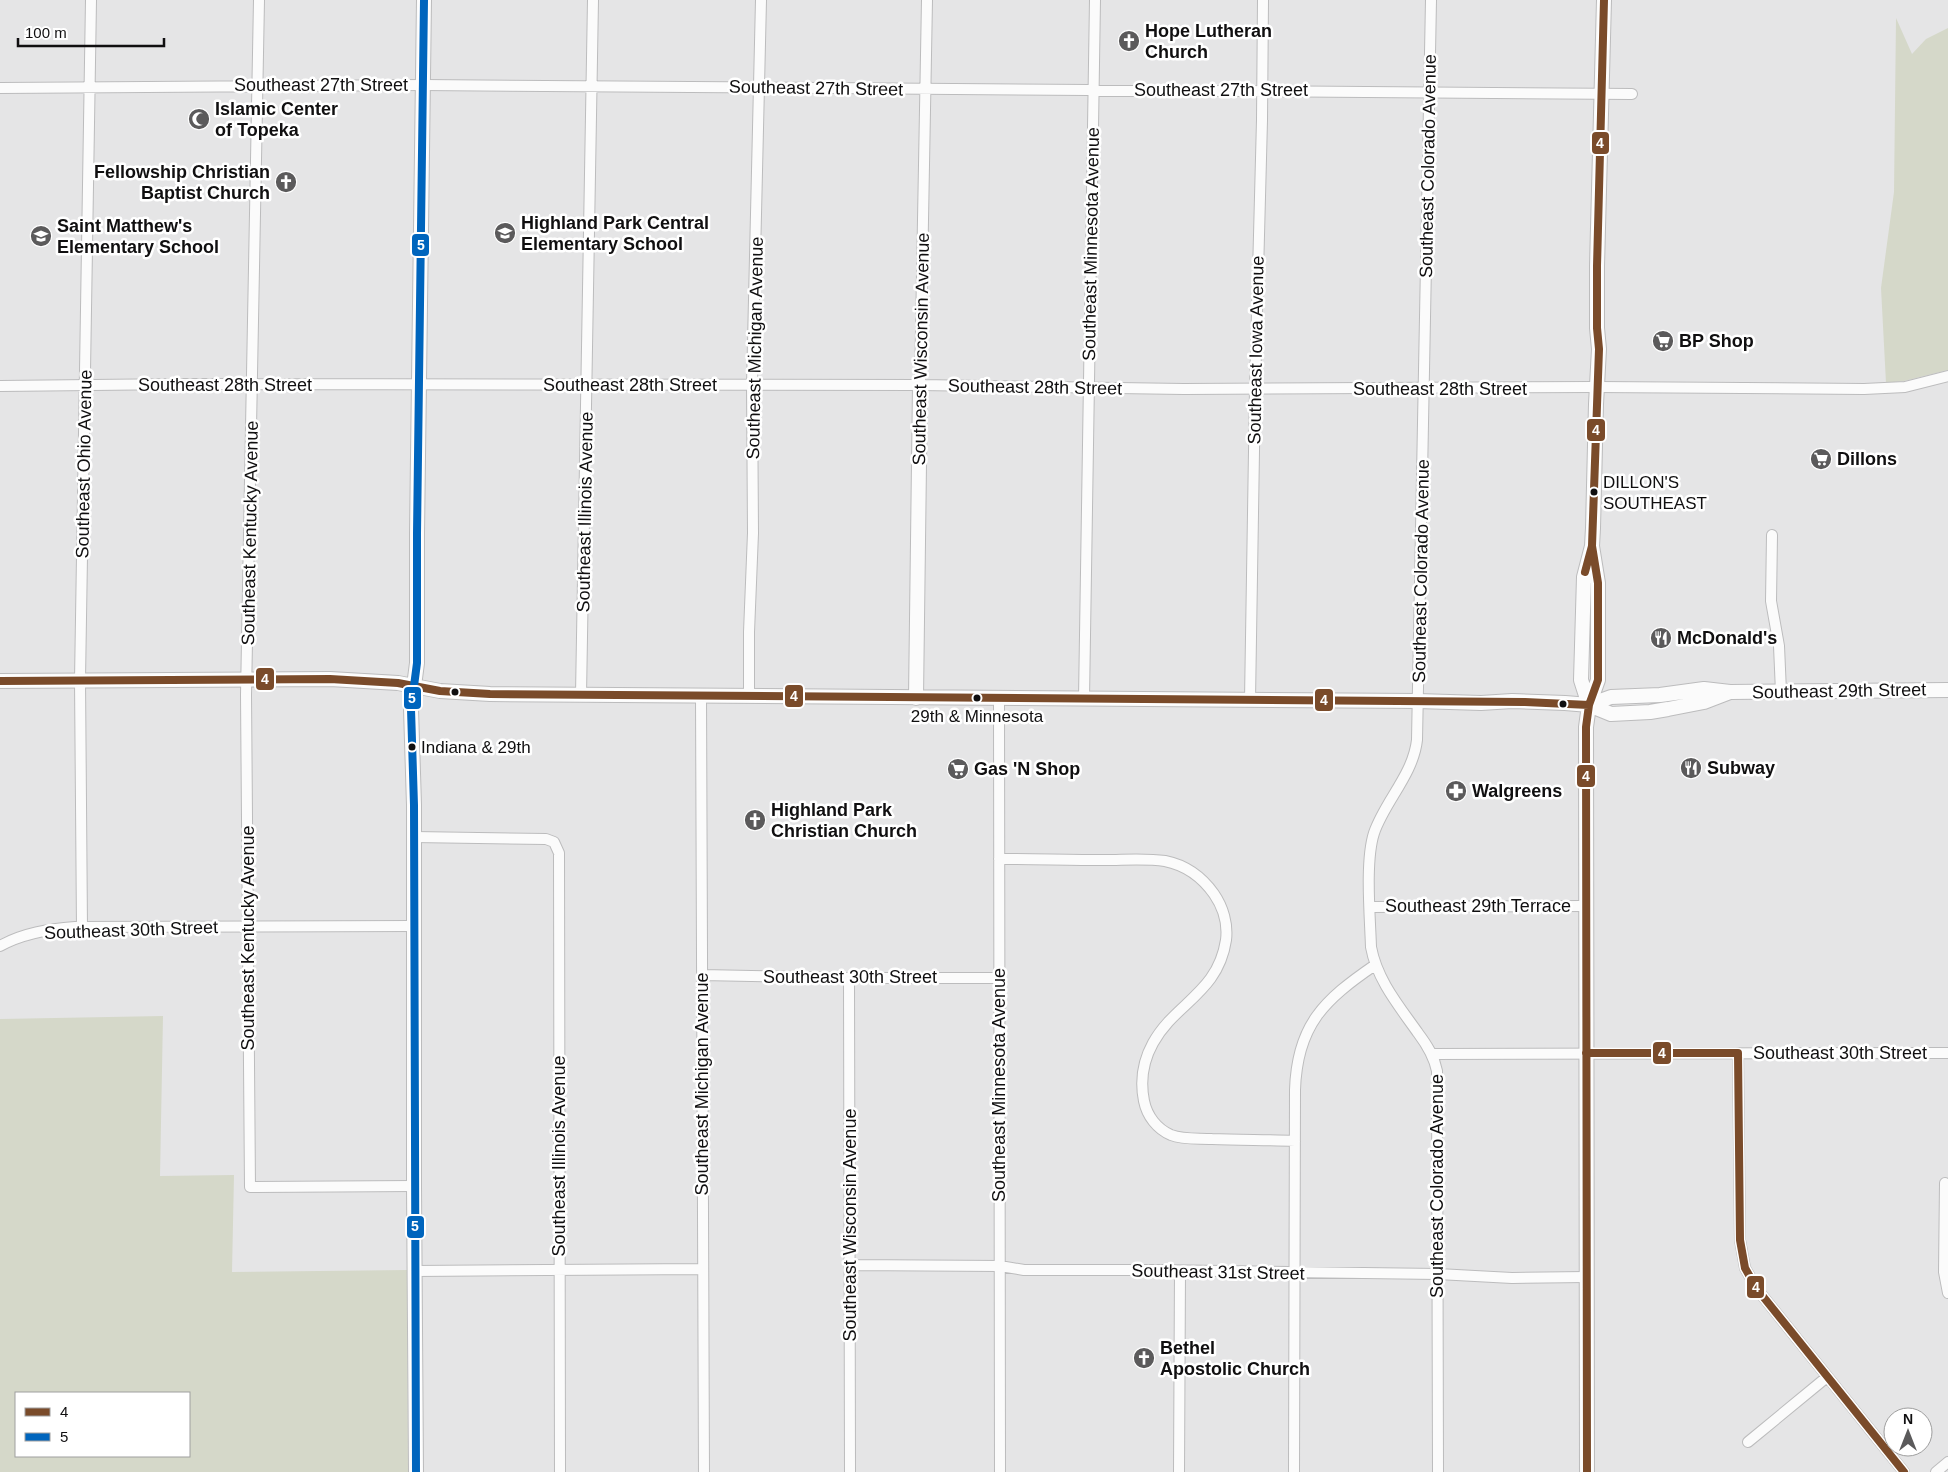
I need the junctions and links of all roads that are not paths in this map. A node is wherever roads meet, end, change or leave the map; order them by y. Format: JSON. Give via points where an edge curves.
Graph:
{"nodes":[{"id":1,"x":91,"y":0,"type":"edge"},
{"id":2,"x":259,"y":0,"type":"edge"},
{"id":3,"x":424,"y":0,"type":"edge"},
{"id":4,"x":593,"y":0,"type":"edge"},
{"id":5,"x":761,"y":0,"type":"edge"},
{"id":6,"x":927,"y":0,"type":"edge"},
{"id":7,"x":1095,"y":0,"type":"edge"},
{"id":8,"x":1263,"y":0,"type":"edge"},
{"id":9,"x":1431,"y":0,"type":"edge"},
{"id":10,"x":1604,"y":0,"type":"edge"},
{"id":11,"x":423,"y":85,"type":"junction"},
{"id":12,"x":258,"y":86,"type":"junction"},
{"id":13,"x":90,"y":87,"type":"junction"},
{"id":14,"x":591,"y":87,"type":"junction"},
{"id":15,"x":759,"y":87,"type":"junction"},
{"id":16,"x":0,"y":88,"type":"edge"},
{"id":17,"x":926,"y":89,"type":"junction"},
{"id":18,"x":1093,"y":89,"type":"junction"},
{"id":19,"x":1262,"y":91,"type":"junction"},
{"id":20,"x":1428,"y":92,"type":"junction"},
{"id":21,"x":1602,"y":94,"type":"junction"},
{"id":22,"x":1632,"y":94,"type":"dead end"},
{"id":23,"x":1948,"y":376,"type":"edge"},
{"id":24,"x":253,"y":385,"type":"junction"},
{"id":25,"x":419,"y":385,"type":"junction"},
{"id":26,"x":587,"y":385,"type":"junction"},
{"id":27,"x":752,"y":385,"type":"junction"},
{"id":28,"x":920,"y":385,"type":"junction"},
{"id":29,"x":0,"y":386,"type":"edge"},
{"id":30,"x":86,"y":386,"type":"junction"},
{"id":31,"x":1598,"y":387,"type":"junction"},
{"id":32,"x":1089,"y":388,"type":"junction"},
{"id":33,"x":1255,"y":389,"type":"junction"},
{"id":34,"x":1424,"y":389,"type":"junction"},
{"id":35,"x":1772,"y":534,"type":"dead end"},
{"id":36,"x":80,"y":680,"type":"junction"},
{"id":37,"x":248,"y":680,"type":"junction"},
{"id":38,"x":0,"y":681,"type":"edge"},
{"id":39,"x":414,"y":686,"type":"junction"},
{"id":40,"x":1948,"y":690,"type":"edge"},
{"id":41,"x":1782,"y":692,"type":"junction"},
{"id":42,"x":582,"y":695,"type":"junction"},
{"id":43,"x":701,"y":696,"type":"junction"},
{"id":44,"x":749,"y":696,"type":"junction"},
{"id":45,"x":916,"y":698,"type":"junction"},
{"id":46,"x":999,"y":698,"type":"junction"},
{"id":47,"x":1084,"y":699,"type":"junction"},
{"id":48,"x":1250,"y":700,"type":"junction"},
{"id":49,"x":1418,"y":701,"type":"junction"},
{"id":50,"x":1589,"y":705,"type":"junction"},
{"id":51,"x":414,"y":837,"type":"junction"},
{"id":52,"x":999,"y":859,"type":"junction"},
{"id":53,"x":1586,"y":906,"type":"junction"},
{"id":54,"x":1370,"y":907,"type":"junction"},
{"id":55,"x":414,"y":926,"type":"junction"},
{"id":56,"x":248,"y":927,"type":"junction"},
{"id":57,"x":82,"y":928,"type":"junction"},
{"id":58,"x":0,"y":946,"type":"edge"},
{"id":59,"x":1375,"y":966,"type":"junction"},
{"id":60,"x":702,"y":975,"type":"junction"},
{"id":61,"x":849,"y":978,"type":"junction"},
{"id":62,"x":998,"y":978,"type":"junction"},
{"id":63,"x":1586,"y":1053,"type":"junction"},
{"id":64,"x":1738,"y":1053,"type":"junction"},
{"id":65,"x":1948,"y":1053,"type":"edge"},
{"id":66,"x":1432,"y":1054,"type":"junction"},
{"id":67,"x":1295,"y":1141,"type":"junction"},
{"id":68,"x":1945,"y":1183,"type":"dead end"},
{"id":69,"x":414,"y":1186,"type":"junction"},
{"id":70,"x":850,"y":1265,"type":"junction"},
{"id":71,"x":1000,"y":1266,"type":"junction"},
{"id":72,"x":559,"y":1269,"type":"junction"},
{"id":73,"x":703,"y":1269,"type":"junction"},
{"id":74,"x":415,"y":1271,"type":"junction"},
{"id":75,"x":1180,"y":1271,"type":"junction"},
{"id":76,"x":1294,"y":1273,"type":"junction"},
{"id":77,"x":1438,"y":1274,"type":"junction"},
{"id":78,"x":1586,"y":1277,"type":"junction"},
{"id":79,"x":1948,"y":1293,"type":"edge"},
{"id":80,"x":1827,"y":1377,"type":"junction"},
{"id":81,"x":1748,"y":1442,"type":"dead end"},
{"id":82,"x":1948,"y":1462,"type":"edge"},
{"id":83,"x":416,"y":1472,"type":"edge"},
{"id":84,"x":560,"y":1472,"type":"edge"},
{"id":85,"x":704,"y":1472,"type":"edge"},
{"id":86,"x":850,"y":1472,"type":"edge"},
{"id":87,"x":1000,"y":1472,"type":"edge"},
{"id":88,"x":1179,"y":1472,"type":"edge"},
{"id":89,"x":1294,"y":1472,"type":"edge"},
{"id":90,"x":1438,"y":1472,"type":"edge"},
{"id":91,"x":1587,"y":1472,"type":"edge"},
{"id":92,"x":1904,"y":1472,"type":"edge"},
{"id":93,"x":1936,"y":1472,"type":"edge"}],
"edges":[{"from":1,"to":13,"type":"street","name":"Southeast Ohio Avenue"},
{"from":2,"to":12,"type":"street","name":"Southeast Kentucky Avenue"},
{"from":3,"to":11,"type":"main road"},
{"from":4,"to":14,"type":"street","name":"Southeast Illinois Avenue"},
{"from":5,"to":15,"type":"street","name":"Southeast Michigan Avenue"},
{"from":6,"to":17,"type":"street","name":"Southeast Wisconsin Avenue"},
{"from":7,"to":18,"type":"street","name":"Southeast Minnesota Avenue"},
{"from":8,"to":19,"type":"street","name":"Southeast Iowa Avenue"},
{"from":9,"to":20,"type":"street","name":"Southeast Colorado Avenue"},
{"from":10,"to":21,"type":"main road"},
{"from":11,"to":12,"type":"street","name":"Southeast 27th Street"},
{"from":11,"to":14,"type":"street","name":"Southeast 27th Street"},
{"from":11,"to":25,"type":"main road"},
{"from":12,"to":13,"type":"street","name":"Southeast 27th Street"},
{"from":12,"to":24,"type":"street","name":"Southeast Kentucky Avenue"},
{"from":13,"to":16,"type":"street","name":"Southeast 27th Street"},
{"from":13,"to":30,"type":"street","name":"Southeast Ohio Avenue"},
{"from":14,"to":15,"type":"street","name":"Southeast 27th Street"},
{"from":14,"to":26,"type":"street","name":"Southeast Illinois Avenue"},
{"from":15,"to":17,"type":"street","name":"Southeast 27th Street"},
{"from":15,"to":27,"type":"street","name":"Southeast Michigan Avenue"},
{"from":17,"to":18,"type":"street","name":"Southeast 27th Street"},
{"from":17,"to":28,"type":"street","name":"Southeast Wisconsin Avenue"},
{"from":18,"to":19,"type":"street","name":"Southeast 27th Street"},
{"from":18,"to":32,"type":"street","name":"Southeast Minnesota Avenue"},
{"from":19,"to":20,"type":"street","name":"Southeast 27th Street"},
{"from":19,"to":33,"type":"street","name":"Southeast Iowa Avenue"},
{"from":20,"to":21,"type":"street","name":"Southeast 27th Street"},
{"from":20,"to":34,"type":"street","name":"Southeast Colorado Avenue"},
{"from":21,"to":22,"type":"street","name":"Southeast 27th Street"},
{"from":21,"to":31,"type":"main road","via":[[1597,266]]},
{"from":23,"to":31,"type":"street","name":"Southeast 28th Street","via":[[1894,389]]},
{"from":24,"to":25,"type":"street","name":"Southeast 28th Street"},
{"from":24,"to":30,"type":"street","name":"Southeast 28th Street"},
{"from":24,"to":37,"type":"street","name":"Southeast Kentucky Avenue"},
{"from":25,"to":26,"type":"street","name":"Southeast 28th Street"},
{"from":25,"to":39,"type":"main road","via":[[417,664]]},
{"from":26,"to":27,"type":"street","name":"Southeast 28th Street"},
{"from":26,"to":42,"type":"street","name":"Southeast Illinois Avenue"},
{"from":27,"to":28,"type":"street","name":"Southeast 28th Street"},
{"from":27,"to":44,"type":"street","name":"Southeast Michigan Avenue"},
{"from":28,"to":32,"type":"street","name":"Southeast 28th Street"},
{"from":28,"to":45,"type":"main road","name":"Southeast Wisconsin Avenue"},
{"from":29,"to":30,"type":"street","name":"Southeast 28th Street"},
{"from":30,"to":36,"type":"street","name":"Southeast Ohio Avenue"},
{"from":31,"to":34,"type":"street","name":"Southeast 28th Street"},
{"from":31,"to":50,"type":"main road","via":[[1592,546],[1598,583],[1598,680]]},
{"from":32,"to":33,"type":"street","name":"Southeast 28th Street"},
{"from":32,"to":47,"type":"street","name":"Southeast Minnesota Avenue"},
{"from":33,"to":34,"type":"street","name":"Southeast 28th Street"},
{"from":33,"to":48,"type":"street","name":"Southeast Iowa Avenue"},
{"from":34,"to":49,"type":"street","name":"Southeast Colorado Avenue"},
{"from":35,"to":41,"type":"street","via":[[1771,601],[1780,646]]},
{"from":36,"to":37,"type":"main road","name":"Southeast 29th Street"},
{"from":36,"to":38,"type":"main road","name":"Southeast 29th Street"},
{"from":36,"to":57,"type":"street","name":"Southeast Ohio Avenue"},
{"from":37,"to":39,"type":"main road","name":"Southeast 29th Street","via":[[330,679]]},
{"from":37,"to":56,"type":"street","name":"Southeast Kentucky Avenue"},
{"from":39,"to":42,"type":"main road","name":"Southeast 29th Street","via":[[464,692]]},
{"from":39,"to":51,"type":"main road","via":[[411,709]]},
{"from":40,"to":41,"type":"main road","name":"Southeast 29th Street"},
{"from":41,"to":50,"type":"main road","name":"Southeast 29th Street","via":[[1730,692],[1704,702],[1650,712],[1611,714]]},
{"from":42,"to":43,"type":"main road","name":"Southeast 29th Street"},
{"from":43,"to":44,"type":"main road","name":"Southeast 29th Street"},
{"from":43,"to":60,"type":"street","name":"Southeast Michigan Avenue"},
{"from":44,"to":45,"type":"main road","name":"Southeast 29th Street"},
{"from":45,"to":46,"type":"main road","name":"Southeast 29th Street"},
{"from":46,"to":47,"type":"main road","name":"Southeast 29th Street"},
{"from":46,"to":52,"type":"street","name":"Southeast Minnesota Avenue"},
{"from":47,"to":48,"type":"main road","name":"Southeast 29th Street"},
{"from":48,"to":49,"type":"main road","name":"Southeast 29th Street"},
{"from":49,"to":50,"type":"main road","name":"Southeast 29th Street"},
{"from":49,"to":54,"type":"street","name":"Southeast Colorado Avenue","via":[[1417,740],[1412,762],[1378,823],[1371,847]]},
{"from":50,"to":53,"type":"main road","via":[[1586,727]]},
{"from":51,"to":55,"type":"main road"},
{"from":51,"to":72,"type":"street","name":"Southeast Illinois Avenue","via":[[535,838],[554,842],[559,853]]},
{"from":52,"to":62,"type":"street","name":"Southeast Minnesota Avenue"},
{"from":52,"to":67,"type":"street","via":[[1151,860],[1178,865],[1201,880],[1218,900],[1223,912],[1224,952],[1209,983],[1162,1030],[1148,1054],[1142,1075],[1146,1109],[1159,1128],[1176,1137]]},
{"from":53,"to":54,"type":"street","name":"Southeast 29th Terrace"},
{"from":53,"to":63,"type":"main road"},
{"from":54,"to":59,"type":"street","name":"Southeast Colorado Avenue"},
{"from":55,"to":56,"type":"street","name":"Southeast 30th Street"},
{"from":55,"to":69,"type":"main road"},
{"from":56,"to":57,"type":"street","name":"Southeast 30th Street"},
{"from":56,"to":69,"type":"street","name":"Southeast Kentucky Avenue","via":[[250,1187]]},
{"from":57,"to":58,"type":"street","name":"Southeast 30th Street","via":[[34,932]]},
{"from":59,"to":66,"type":"street","name":"Southeast Colorado Avenue"},
{"from":59,"to":67,"type":"street","via":[[1329,1000],[1309,1028],[1296,1076]]},
{"from":60,"to":61,"type":"street","name":"Southeast 30th Street"},
{"from":60,"to":73,"type":"street","name":"Southeast Michigan Avenue"},
{"from":61,"to":62,"type":"street","name":"Southeast 30th Street"},
{"from":61,"to":70,"type":"street","name":"Southeast Wisconsin Avenue"},
{"from":62,"to":71,"type":"street","name":"Southeast Minnesota Avenue"},
{"from":63,"to":64,"type":"street","name":"Southeast 30th Street"},
{"from":63,"to":66,"type":"street","name":"Southeast 30th Street"},
{"from":63,"to":78,"type":"main road"},
{"from":64,"to":65,"type":"street","name":"Southeast 30th Street"},
{"from":64,"to":80,"type":"street","via":[[1741,1255],[1757,1289]]},
{"from":66,"to":77,"type":"street","name":"Southeast Colorado Avenue","via":[[1437,1071]]},
{"from":67,"to":76,"type":"street"},
{"from":68,"to":79,"type":"street","via":[[1944,1272]]},
{"from":69,"to":74,"type":"main road"},
{"from":70,"to":71,"type":"street","name":"Southeast 31st Street"},
{"from":70,"to":86,"type":"street","name":"Southeast Wisconsin Avenue"},
{"from":71,"to":75,"type":"street","name":"Southeast 31st Street","via":[[1024,1270]]},
{"from":71,"to":87,"type":"street","name":"Southeast Minnesota Avenue"},
{"from":72,"to":73,"type":"street"},
{"from":72,"to":74,"type":"street"},
{"from":72,"to":84,"type":"street","name":"Southeast Illinois Avenue"},
{"from":73,"to":85,"type":"street","name":"Southeast Michigan Avenue"},
{"from":74,"to":83,"type":"main road"},
{"from":75,"to":76,"type":"street","name":"Southeast 31st Street"},
{"from":75,"to":88,"type":"street"},
{"from":76,"to":77,"type":"street","name":"Southeast 31st Street"},
{"from":76,"to":89,"type":"street"},
{"from":77,"to":78,"type":"street","name":"Southeast 31st Street"},
{"from":77,"to":90,"type":"street","name":"Southeast Colorado Avenue"},
{"from":78,"to":91,"type":"main road"},
{"from":80,"to":81,"type":"street"},
{"from":80,"to":92,"type":"street"},
{"from":82,"to":93,"type":"street"}]}
